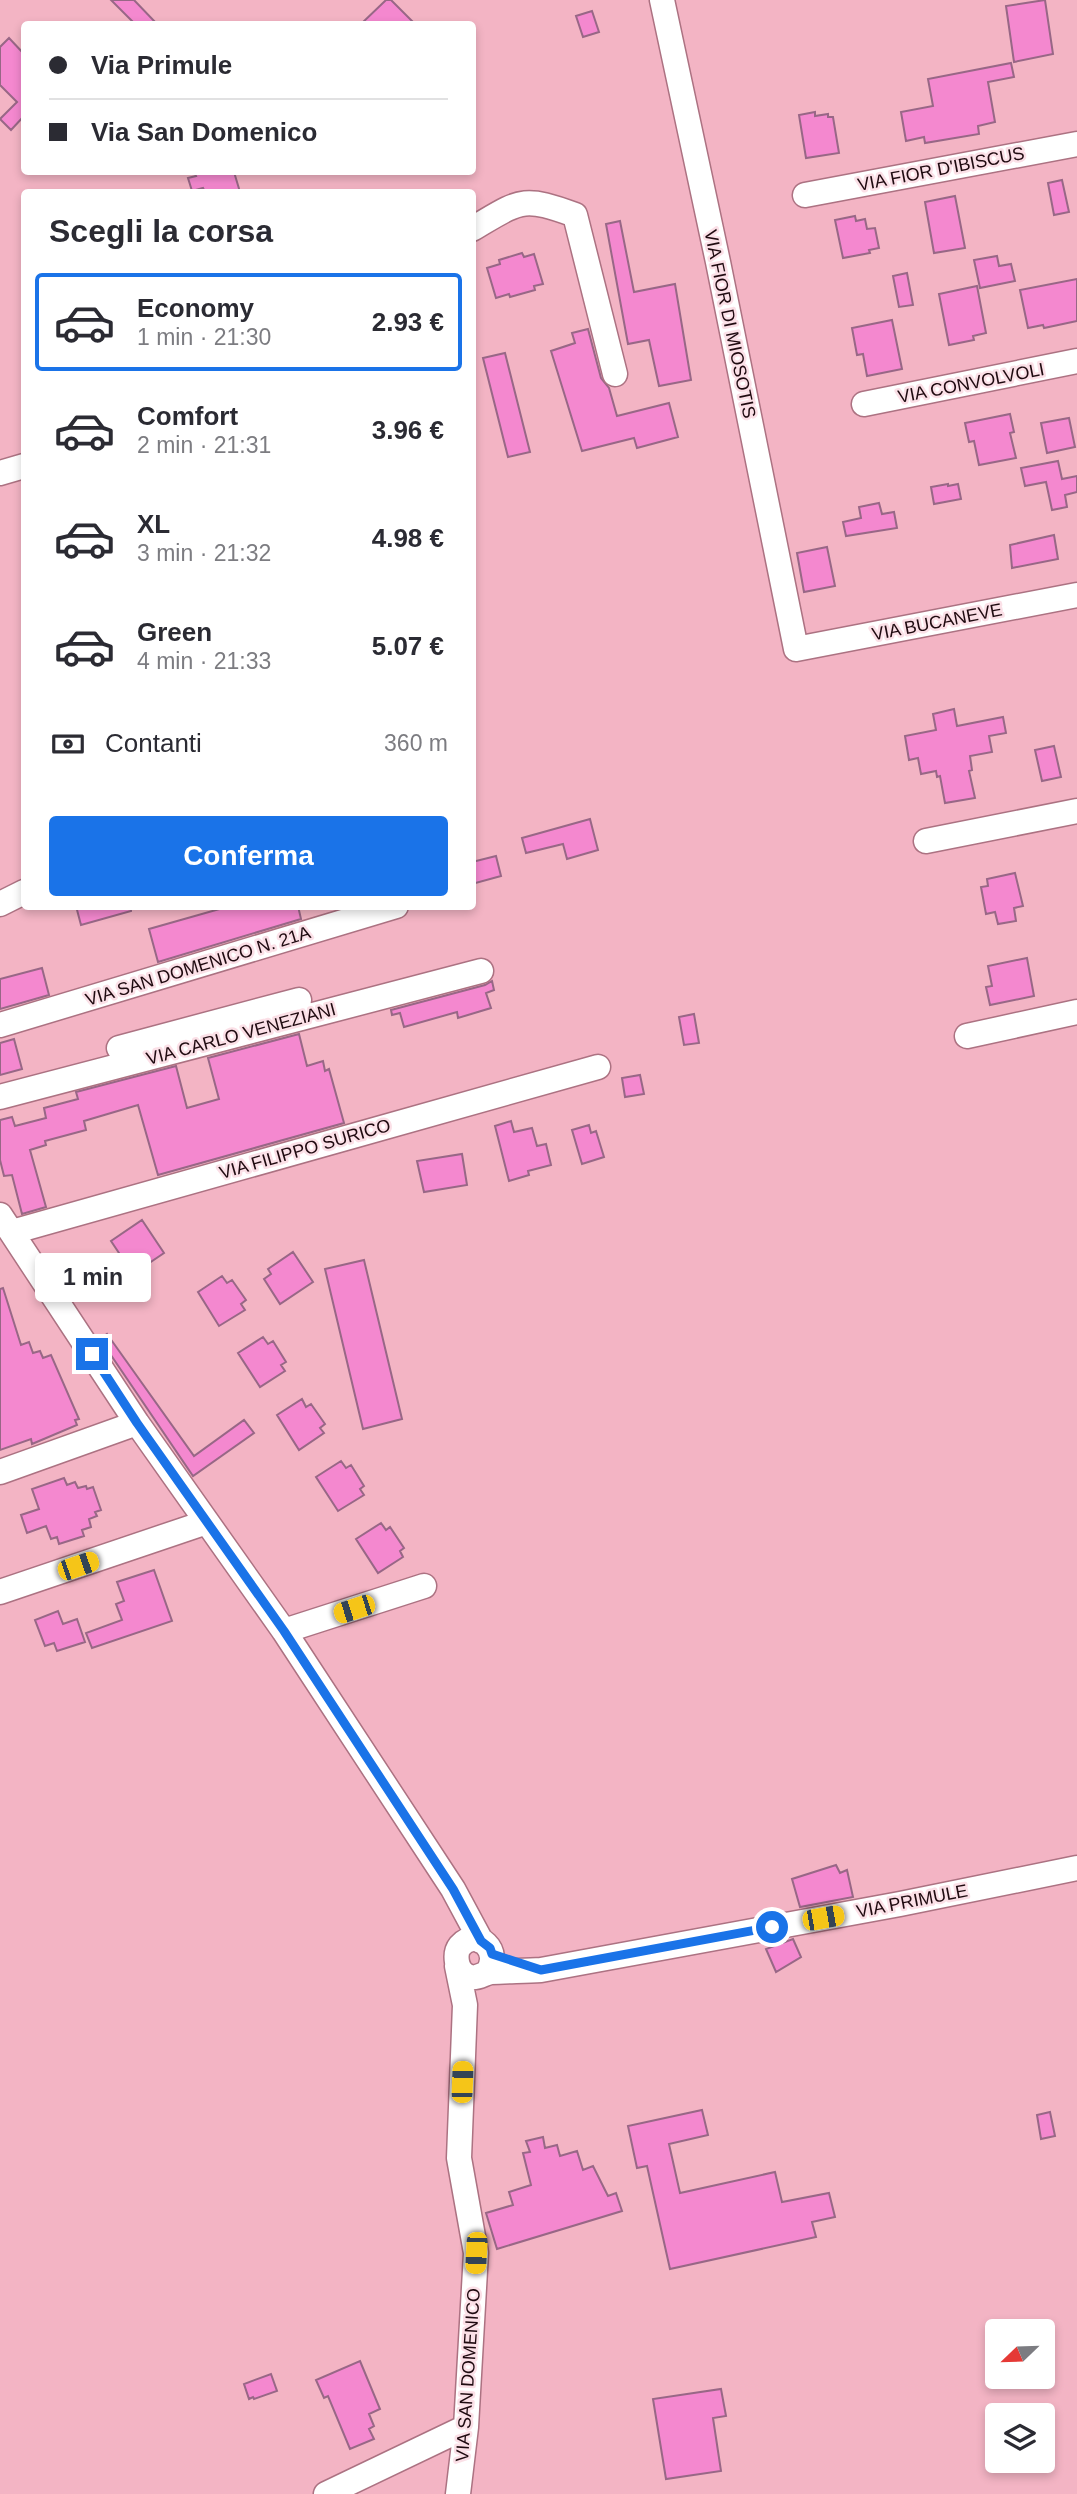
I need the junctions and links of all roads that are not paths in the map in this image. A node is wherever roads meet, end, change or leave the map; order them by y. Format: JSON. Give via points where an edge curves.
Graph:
{"nodes":[{"id":1,"x":662,"y":0,"type":"edge"},
{"id":2,"x":1077,"y":144,"type":"edge"},
{"id":3,"x":805,"y":195,"type":"dead end"},
{"id":4,"x":476,"y":227,"type":"edge"},
{"id":5,"x":1077,"y":361,"type":"edge"},
{"id":6,"x":615,"y":374,"type":"dead end"},
{"id":7,"x":864,"y":404,"type":"dead end"},
{"id":8,"x":21,"y":467,"type":"edge"},
{"id":9,"x":0,"y":473,"type":"edge"},
{"id":10,"x":1077,"y":595,"type":"edge"},
{"id":11,"x":796,"y":649,"type":"joint"},
{"id":12,"x":1077,"y":811,"type":"edge"},
{"id":13,"x":926,"y":841,"type":"dead end"},
{"id":14,"x":21,"y":894,"type":"edge"},
{"id":15,"x":0,"y":904,"type":"edge"},
{"id":16,"x":383,"y":910,"type":"edge"},
{"id":17,"x":481,"y":971,"type":"dead end"},
{"id":18,"x":299,"y":1000,"type":"dead end"},
{"id":19,"x":1077,"y":1012,"type":"edge"},
{"id":20,"x":0,"y":1025,"type":"edge"},
{"id":21,"x":967,"y":1036,"type":"dead end"},
{"id":22,"x":598,"y":1067,"type":"dead end"},
{"id":23,"x":0,"y":1080,"type":"edge"},
{"id":24,"x":0,"y":1097,"type":"edge"},
{"id":25,"x":6,"y":1224,"type":"edge"},
{"id":26,"x":137,"y":1423,"type":"junction"},
{"id":27,"x":0,"y":1472,"type":"edge"},
{"id":28,"x":207,"y":1522,"type":"junction"},
{"id":29,"x":424,"y":1586,"type":"dead end"},
{"id":30,"x":0,"y":1592,"type":"edge"},
{"id":31,"x":284,"y":1631,"type":"junction"},
{"id":32,"x":1077,"y":1868,"type":"edge"},
{"id":33,"x":453,"y":1889,"type":"junction"},
{"id":34,"x":457,"y":1959,"type":"junction"},
{"id":35,"x":486,"y":1961,"type":"junction"},
{"id":36,"x":465,"y":2006,"type":"junction"},
{"id":37,"x":466,"y":2427,"type":"junction"},
{"id":38,"x":326,"y":2494,"type":"edge"},
{"id":39,"x":458,"y":2494,"type":"edge"}],
"edges":[{"from":1,"to":11,"type":"street","name":"VIA FIOR DI MIOSOTIS"},
{"from":2,"to":3,"type":"street","name":"VIA FIOR D'IBISCUS"},
{"from":4,"to":6,"type":"street","via":[[518,203],[544,203],[575,215]]},
{"from":5,"to":7,"type":"street","name":"VIA CONVOLVOLI"},
{"from":8,"to":9,"type":"street"},
{"from":10,"to":11,"type":"street","name":"VIA BUCANEVE"},
{"from":12,"to":13,"type":"street"},
{"from":14,"to":15,"type":"street"},
{"from":16,"to":20,"type":"street","name":"VIA SAN DOMENICO N. 21A"},
{"from":17,"to":24,"type":"street","name":"VIA CARLO VENEZIANI"},
{"from":18,"to":23,"type":"street"},
{"from":19,"to":21,"type":"street"},
{"from":22,"to":25,"type":"street","name":"VIA FILIPPO SURICO"},
{"from":25,"to":26,"type":"street"},
{"from":26,"to":27,"type":"street"},
{"from":26,"to":28,"type":"street"},
{"from":28,"to":30,"type":"street"},
{"from":28,"to":31,"type":"street"},
{"from":29,"to":31,"type":"street"},
{"from":31,"to":33,"type":"street"},
{"from":32,"to":35,"type":"street","name":"VIA PRIMULE","via":[[541,1970]]},
{"from":33,"to":34,"type":"street","name":"VIA SAN DOMENICO"},
{"from":33,"to":35,"type":"street"},
{"from":34,"to":35,"type":"street","name":"VIA PRIMULE","via":[[460,1971],[471,1977]]},
{"from":34,"to":35,"type":"street","via":[[463,1944],[474,1940]]},
{"from":34,"to":36,"type":"street","name":"VIA SAN DOMENICO"},
{"from":35,"to":36,"type":"street","name":"VIA SAN DOMENICO"},
{"from":36,"to":37,"type":"street","name":"VIA SAN DOMENICO","via":[[459,2158],[476,2253]]},
{"from":37,"to":38,"type":"street"},
{"from":37,"to":39,"type":"street","name":"VIA SAN DOMENICO"}]}
